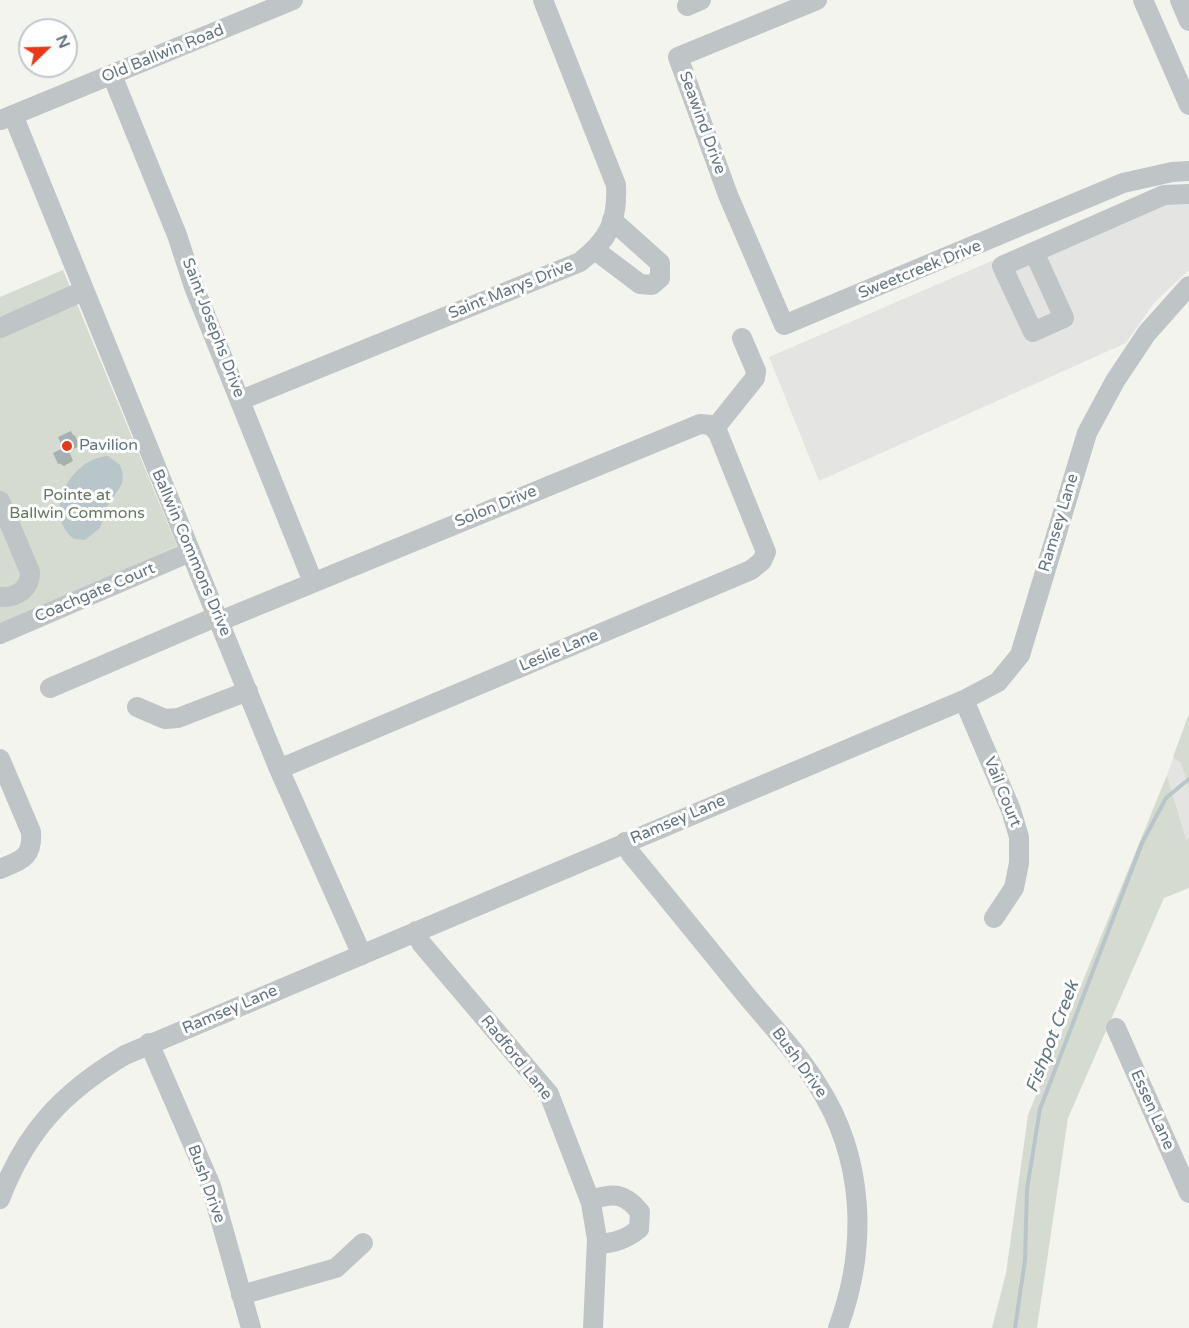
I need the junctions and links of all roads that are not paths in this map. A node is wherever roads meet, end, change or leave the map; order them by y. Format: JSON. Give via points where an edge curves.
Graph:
{"nodes":[{"id":1,"x":543,"y":0,"type":"edge"},
{"id":2,"x":817,"y":0,"type":"edge"},
{"id":3,"x":1143,"y":0,"type":"edge"},
{"id":4,"x":1180,"y":0,"type":"edge"},
{"id":5,"x":287,"y":1,"type":"edge"},
{"id":6,"x":1189,"y":21,"type":"edge"},
{"id":7,"x":112,"y":75,"type":"junction"},
{"id":8,"x":1189,"y":105,"type":"edge"},
{"id":9,"x":6,"y":117,"type":"edge"},
{"id":10,"x":1189,"y":171,"type":"edge"},
{"id":11,"x":1189,"y":194,"type":"edge"},
{"id":12,"x":728,"y":195,"type":"joint"},
{"id":13,"x":612,"y":220,"type":"junction"},
{"id":14,"x":595,"y":250,"type":"junction"},
{"id":15,"x":1034,"y":252,"type":"dead end"},
{"id":16,"x":1189,"y":286,"type":"edge"},
{"id":17,"x":83,"y":291,"type":"junction"},
{"id":18,"x":0,"y":328,"type":"edge"},
{"id":19,"x":742,"y":338,"type":"dead end"},
{"id":20,"x":241,"y":400,"type":"junction"},
{"id":21,"x":715,"y":428,"type":"junction"},
{"id":22,"x":0,"y":501,"type":"edge"},
{"id":23,"x":190,"y":552,"type":"junction"},
{"id":24,"x":313,"y":582,"type":"junction"},
{"id":25,"x":0,"y":597,"type":"edge"},
{"id":26,"x":219,"y":619,"type":"junction"},
{"id":27,"x":0,"y":634,"type":"edge"},
{"id":28,"x":50,"y":688,"type":"dead end"},
{"id":29,"x":248,"y":691,"type":"junction"},
{"id":30,"x":964,"y":700,"type":"junction"},
{"id":31,"x":137,"y":708,"type":"dead end"},
{"id":32,"x":0,"y":759,"type":"edge"},
{"id":33,"x":279,"y":769,"type":"junction"},
{"id":34,"x":625,"y":842,"type":"junction"},
{"id":35,"x":0,"y":869,"type":"edge"},
{"id":36,"x":994,"y":918,"type":"dead end"},
{"id":37,"x":416,"y":931,"type":"junction"},
{"id":38,"x":362,"y":955,"type":"junction"},
{"id":39,"x":1116,"y":1028,"type":"dead end"},
{"id":40,"x":149,"y":1043,"type":"junction"},
{"id":41,"x":1,"y":1193,"type":"edge"},
{"id":42,"x":1189,"y":1193,"type":"edge"},
{"id":43,"x":590,"y":1200,"type":"junction"},
{"id":44,"x":363,"y":1243,"type":"dead end"},
{"id":45,"x":597,"y":1244,"type":"junction"},
{"id":46,"x":241,"y":1295,"type":"junction"},
{"id":47,"x":251,"y":1328,"type":"edge"},
{"id":48,"x":593,"y":1328,"type":"edge"},
{"id":49,"x":838,"y":1328,"type":"edge"}],
"edges":[{"from":1,"to":13,"type":"street","name":"Saint Marys Drive","via":[[616,185]]},
{"from":2,"to":12,"type":"street","name":"Seawind Drive","via":[[678,57]]},
{"from":3,"to":8,"type":"street"},
{"from":4,"to":6,"type":"street"},
{"from":5,"to":7,"type":"street","name":"Old Ballwin Road"},
{"from":7,"to":9,"type":"street","name":"Old Ballwin Road"},
{"from":7,"to":20,"type":"street","name":"Saint Josephs Drive"},
{"from":9,"to":17,"type":"street","name":"Ballwin Commons Drive"},
{"from":10,"to":12,"type":"street","name":"Sweetcreek Drive","via":[[1123,183],[784,326]]},
{"from":11,"to":15,"type":"street","via":[[1164,195]]},
{"from":13,"to":14,"type":"street","name":"Saint Marys Drive","via":[[607,237]]},
{"from":13,"to":14,"type":"street","via":[[660,263],[660,278],[652,285],[640,284]]},
{"from":14,"to":20,"type":"street","name":"Saint Marys Drive","via":[[580,262]]},
{"from":16,"to":30,"type":"street","name":"Ramsey Lane","via":[[1147,333],[1115,381],[1088,433],[1020,655],[998,682]]},
{"from":17,"to":18,"type":"street"},
{"from":17,"to":23,"type":"street","name":"Ballwin Commons Drive"},
{"from":19,"to":21,"type":"street","via":[[756,371],[755,378]]},
{"from":20,"to":24,"type":"street","name":"Saint Josephs Drive"},
{"from":21,"to":24,"type":"street","name":"Solon Drive","via":[[697,425]]},
{"from":21,"to":33,"type":"street","name":"Leslie Lane","via":[[766,552],[751,570]]},
{"from":22,"to":25,"type":"street","via":[[30,572],[26,589]]},
{"from":23,"to":26,"type":"street","name":"Ballwin Commons Drive"},
{"from":23,"to":27,"type":"street","name":"Coachgate Court"},
{"from":24,"to":26,"type":"street","name":"Solon Drive"},
{"from":26,"to":28,"type":"street","name":"Solon Drive"},
{"from":26,"to":29,"type":"street","name":"Ballwin Commons Drive"},
{"from":29,"to":31,"type":"street","via":[[178,718],[165,719]]},
{"from":29,"to":33,"type":"street","name":"Ballwin Commons Drive"},
{"from":30,"to":34,"type":"street","name":"Ramsey Lane"},
{"from":30,"to":36,"type":"street","name":"Vail Court","via":[[1019,837],[1014,888]]},
{"from":32,"to":35,"type":"street","via":[[32,843],[22,859]]},
{"from":33,"to":38,"type":"street","name":"Ballwin Commons Drive"},
{"from":34,"to":37,"type":"street","name":"Ramsey Lane"},
{"from":34,"to":49,"type":"street","name":"Bush Drive","via":[[803,1065],[829,1104],[847,1152],[860,1208],[857,1256]]},
{"from":37,"to":38,"type":"street","name":"Ramsey Lane"},
{"from":37,"to":43,"type":"street","name":"Radford Lane","via":[[421,943],[549,1094]]},
{"from":38,"to":40,"type":"street","name":"Ramsey Lane"},
{"from":39,"to":42,"type":"street","name":"Essen Lane"},
{"from":40,"to":41,"type":"street","name":"Ramsey Lane","via":[[108,1065],[58,1104],[19,1154]]},
{"from":40,"to":46,"type":"street","name":"Bush Drive","via":[[211,1186]]},
{"from":43,"to":45,"type":"street","name":"Radford Lane"},
{"from":43,"to":45,"type":"street","via":[[610,1194],[631,1200],[640,1212],[639,1229],[630,1237]]},
{"from":44,"to":46,"type":"street","via":[[336,1268]]},
{"from":45,"to":48,"type":"street","name":"Radford Lane"},
{"from":46,"to":47,"type":"street","name":"Bush Drive"}]}
